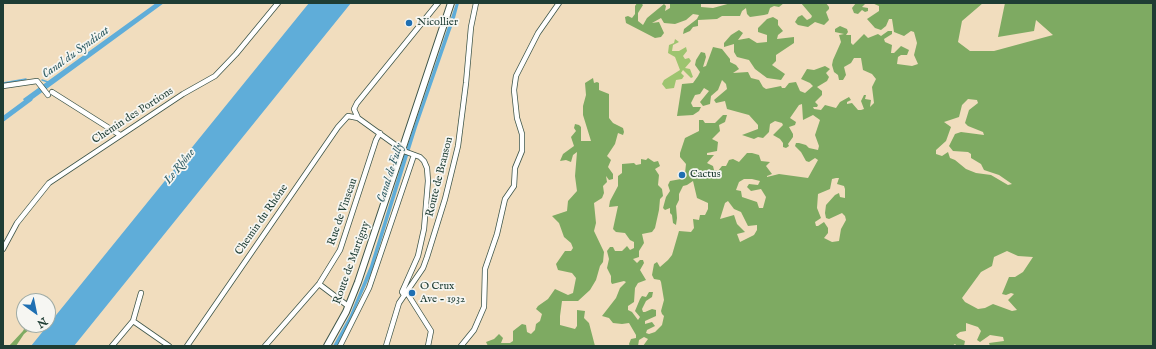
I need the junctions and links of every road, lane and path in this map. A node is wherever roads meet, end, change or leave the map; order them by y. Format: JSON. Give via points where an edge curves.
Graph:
{"nodes":[{"id":1,"x":278,"y":3,"type":"edge"},
{"id":2,"x":438,"y":3,"type":"edge"},
{"id":3,"x":451,"y":3,"type":"edge"},
{"id":4,"x":476,"y":3,"type":"edge"},
{"id":5,"x":559,"y":3,"type":"edge"},
{"id":6,"x":3,"y":86,"type":"edge"},
{"id":7,"x":358,"y":118,"type":"junction"},
{"id":8,"x":380,"y":133,"type":"junction"},
{"id":9,"x":120,"y":135,"type":"junction"},
{"id":10,"x":402,"y":150,"type":"junction"},
{"id":11,"x":412,"y":154,"type":"junction"},
{"id":12,"x":3,"y":249,"type":"edge"},
{"id":13,"x":319,"y":284,"type":"junction"},
{"id":14,"x":141,"y":293,"type":"dead end"},
{"id":15,"x":406,"y":294,"type":"junction"},
{"id":16,"x":348,"y":306,"type":"junction"},
{"id":17,"x":133,"y":321,"type":"junction"},
{"id":18,"x":112,"y":346,"type":"edge"},
{"id":19,"x":169,"y":346,"type":"edge"},
{"id":20,"x":187,"y":346,"type":"edge"},
{"id":21,"x":265,"y":346,"type":"edge"},
{"id":22,"x":327,"y":346,"type":"edge"},
{"id":23,"x":340,"y":346,"type":"edge"},
{"id":24,"x":386,"y":346,"type":"edge"},
{"id":25,"x":428,"y":346,"type":"edge"},
{"id":26,"x":461,"y":346,"type":"edge"}],
"edges":[{"from":1,"to":9,"type":"street","name":"Chemin des Portions","via":[[215,76]]},
{"from":2,"to":7,"type":"street","via":[[357,103],[354,112]]},
{"from":3,"to":10,"type":"main road","name":"Route de Martigny"},
{"from":4,"to":15,"type":"street","name":"Route de Branson","via":[[458,146],[429,253]]},
{"from":5,"to":26,"type":"street","via":[[538,33],[516,76],[514,90],[517,118],[522,134],[522,151],[515,168],[514,186],[506,199],[485,269],[484,306],[474,330]]},
{"from":6,"to":9,"type":"street","via":[[38,82],[49,94]]},
{"from":7,"to":8,"type":"street"},
{"from":7,"to":20,"type":"street","name":"Chemin du Rhône","via":[[348,116],[338,127]]},
{"from":8,"to":10,"type":"street"},
{"from":8,"to":13,"type":"street","name":"Rue de Vinseau","via":[[346,236]]},
{"from":9,"to":12,"type":"street","name":"Chemin des Portions","via":[[45,187],[12,230]]},
{"from":10,"to":11,"type":"street"},
{"from":10,"to":16,"type":"main road","name":"Route de Martigny","via":[[362,273]]},
{"from":11,"to":15,"type":"street","via":[[420,157],[426,164],[427,207],[420,249],[402,292]]},
{"from":11,"to":23,"type":"street","via":[[369,288]]},
{"from":13,"to":16,"type":"street"},
{"from":13,"to":21,"type":"street","name":"Rue de Vinseau"},
{"from":14,"to":17,"type":"street"},
{"from":15,"to":24,"type":"street","name":"Route de Branson","via":[[396,310]]},
{"from":15,"to":25,"type":"street","via":[[431,331]]},
{"from":16,"to":22,"type":"main road","name":"Route de Martigny"},
{"from":17,"to":18,"type":"street"},
{"from":17,"to":19,"type":"street"}]}
